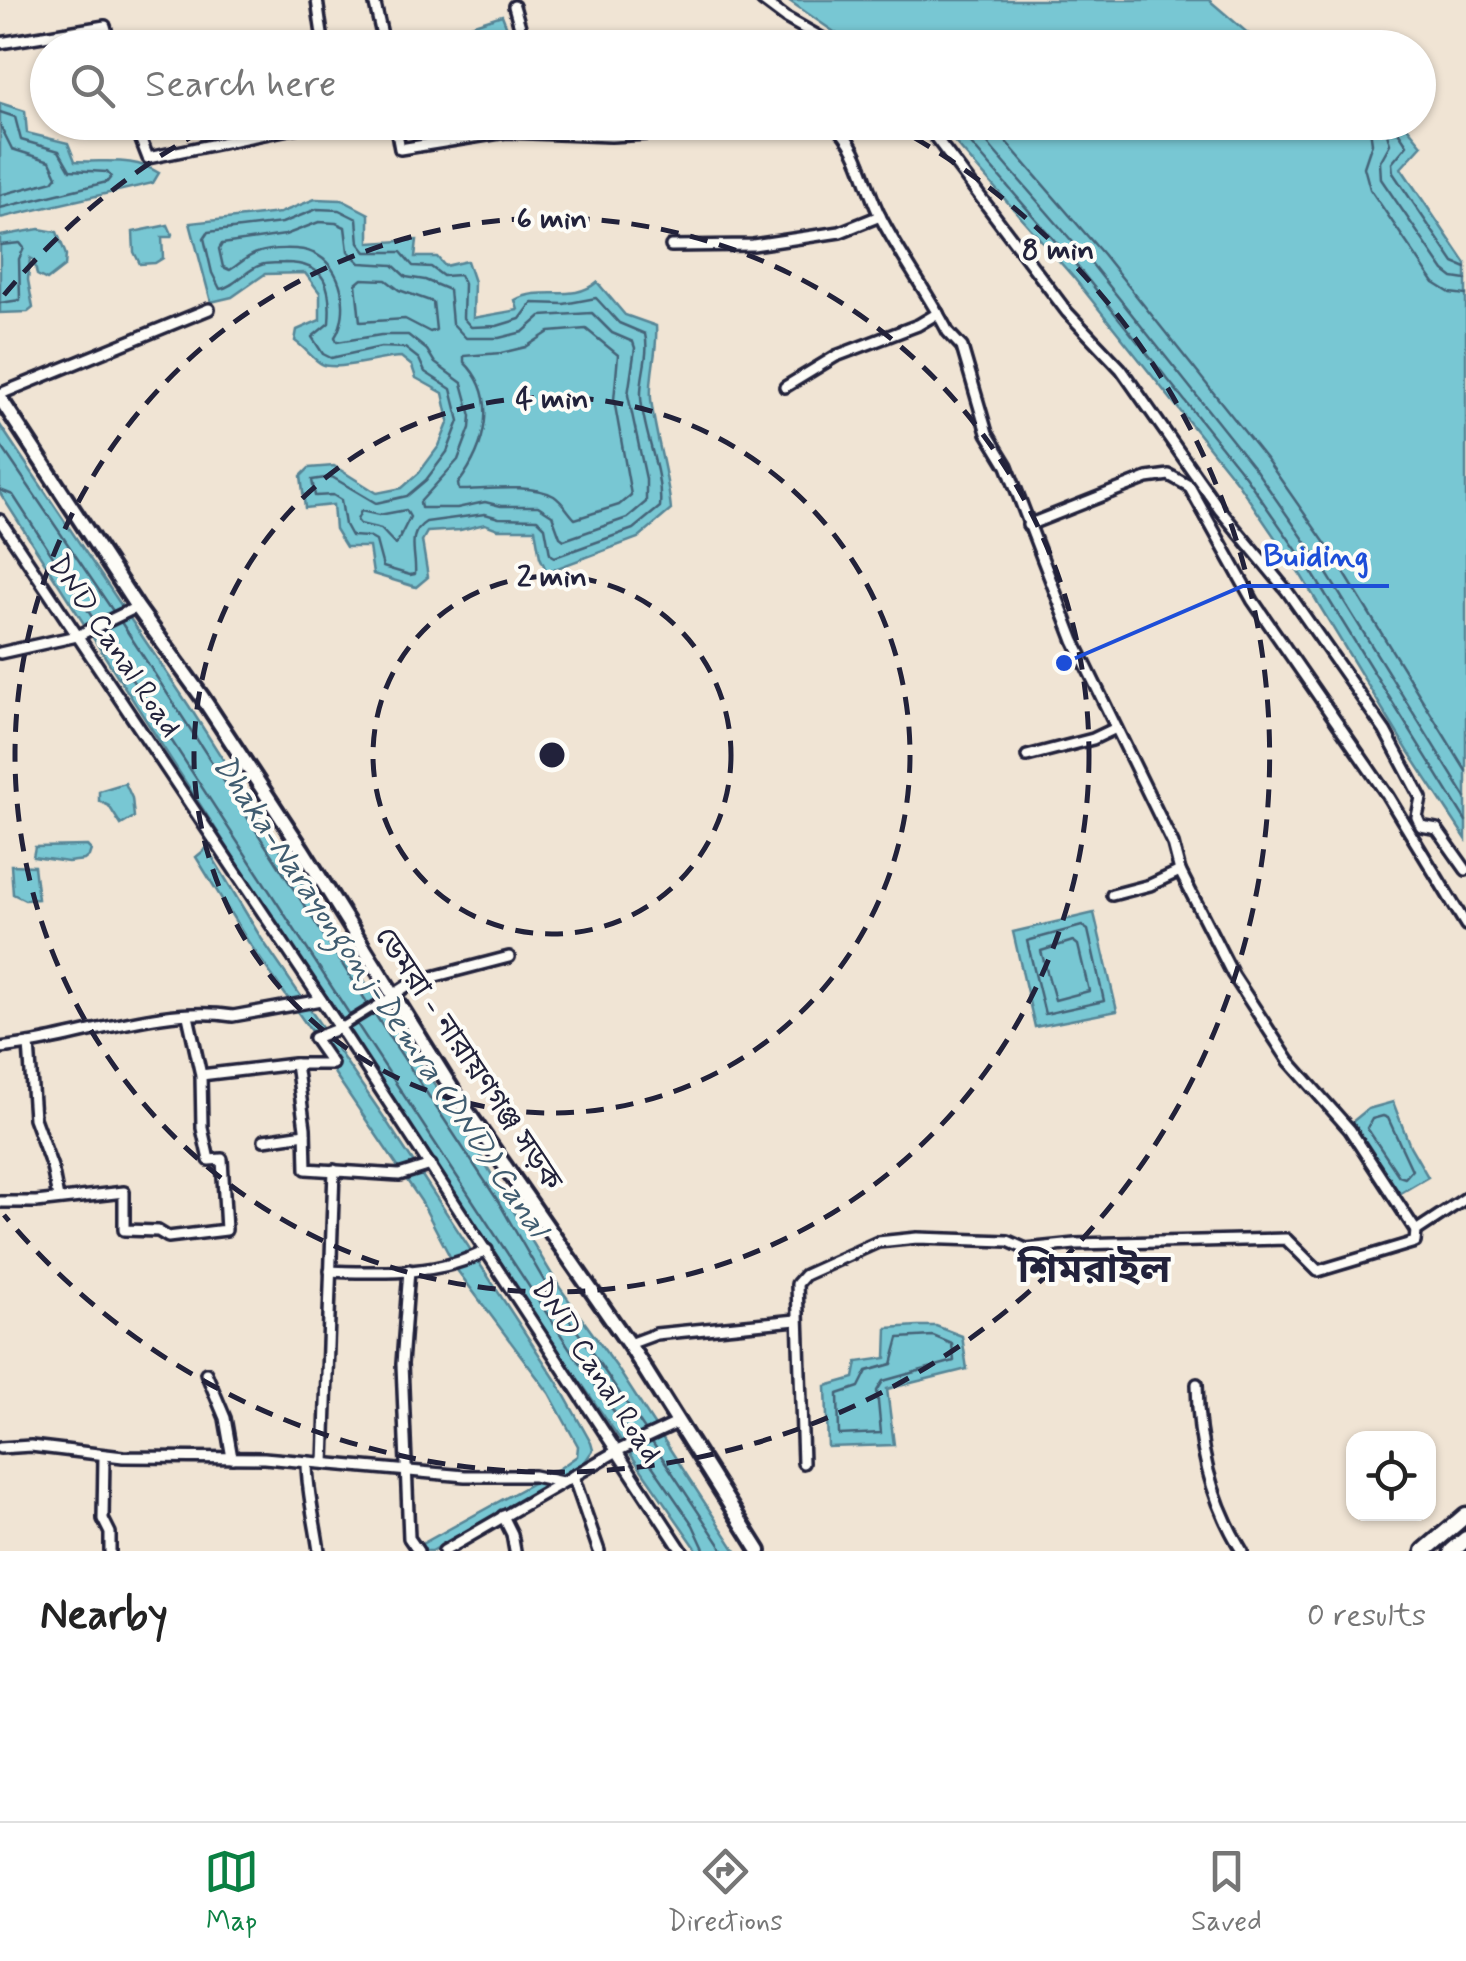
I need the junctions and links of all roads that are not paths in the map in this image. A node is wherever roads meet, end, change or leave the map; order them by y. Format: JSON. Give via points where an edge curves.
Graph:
{"nodes":[{"id":1,"x":317,"y":0,"type":"edge"},
{"id":2,"x":374,"y":0,"type":"edge"},
{"id":3,"x":762,"y":0,"type":"edge"},
{"id":4,"x":514,"y":6,"type":"dead end"},
{"id":5,"x":80,"y":30,"type":"edge"},
{"id":6,"x":107,"y":30,"type":"edge"},
{"id":7,"x":321,"y":30,"type":"edge"},
{"id":8,"x":381,"y":30,"type":"edge"},
{"id":9,"x":521,"y":30,"type":"edge"},
{"id":10,"x":807,"y":30,"type":"edge"},
{"id":11,"x":30,"y":37,"type":"edge"},
{"id":12,"x":0,"y":42,"type":"edge"},
{"id":13,"x":141,"y":140,"type":"edge"},
{"id":14,"x":236,"y":140,"type":"edge"},
{"id":15,"x":398,"y":140,"type":"edge"},
{"id":16,"x":456,"y":140,"type":"edge"},
{"id":17,"x":847,"y":140,"type":"edge"},
{"id":18,"x":938,"y":140,"type":"edge"},
{"id":19,"x":880,"y":216,"type":"junction"},
{"id":20,"x":672,"y":246,"type":"dead end"},
{"id":21,"x":208,"y":309,"type":"dead end"},
{"id":22,"x":938,"y":313,"type":"junction"},
{"id":23,"x":785,"y":387,"type":"dead end"},
{"id":24,"x":0,"y":396,"type":"edge"},
{"id":25,"x":0,"y":520,"type":"edge"},
{"id":26,"x":1028,"y":525,"type":"junction"},
{"id":27,"x":137,"y":607,"type":"junction"},
{"id":28,"x":77,"y":636,"type":"junction"},
{"id":29,"x":0,"y":653,"type":"edge"},
{"id":30,"x":1116,"y":728,"type":"junction"},
{"id":31,"x":1027,"y":756,"type":"dead end"},
{"id":32,"x":1466,"y":870,"type":"edge"},
{"id":33,"x":1180,"y":871,"type":"junction"},
{"id":34,"x":1112,"y":895,"type":"dead end"},
{"id":35,"x":1466,"y":925,"type":"edge"},
{"id":36,"x":509,"y":958,"type":"dead end"},
{"id":37,"x":393,"y":995,"type":"junction"},
{"id":38,"x":321,"y":1000,"type":"junction"},
{"id":39,"x":188,"y":1016,"type":"junction"},
{"id":40,"x":340,"y":1028,"type":"junction"},
{"id":41,"x":29,"y":1044,"type":"junction"},
{"id":42,"x":0,"y":1048,"type":"edge"},
{"id":43,"x":296,"y":1064,"type":"junction"},
{"id":44,"x":202,"y":1074,"type":"junction"},
{"id":45,"x":305,"y":1134,"type":"junction"},
{"id":46,"x":264,"y":1140,"type":"dead end"},
{"id":47,"x":431,"y":1166,"type":"junction"},
{"id":48,"x":334,"y":1170,"type":"junction"},
{"id":49,"x":58,"y":1198,"type":"junction"},
{"id":50,"x":1466,"y":1198,"type":"edge"},
{"id":51,"x":0,"y":1202,"type":"edge"},
{"id":52,"x":1417,"y":1234,"type":"junction"},
{"id":53,"x":487,"y":1250,"type":"junction"},
{"id":54,"x":408,"y":1270,"type":"junction"},
{"id":55,"x":330,"y":1271,"type":"junction"},
{"id":56,"x":796,"y":1320,"type":"junction"},
{"id":57,"x":629,"y":1344,"type":"junction"},
{"id":58,"x":206,"y":1373,"type":"dead end"},
{"id":59,"x":1196,"y":1384,"type":"dead end"},
{"id":60,"x":677,"y":1423,"type":"junction"},
{"id":61,"x":0,"y":1448,"type":"edge"},
{"id":62,"x":617,"y":1451,"type":"junction"},
{"id":63,"x":104,"y":1456,"type":"junction"},
{"id":64,"x":232,"y":1458,"type":"junction"},
{"id":65,"x":307,"y":1462,"type":"junction"},
{"id":66,"x":324,"y":1463,"type":"junction"},
{"id":67,"x":803,"y":1463,"type":"dead end"},
{"id":68,"x":408,"y":1470,"type":"junction"},
{"id":69,"x":573,"y":1476,"type":"junction"},
{"id":70,"x":562,"y":1482,"type":"junction"},
{"id":71,"x":1466,"y":1515,"type":"edge"},
{"id":72,"x":503,"y":1516,"type":"junction"},
{"id":73,"x":1466,"y":1526,"type":"edge"},
{"id":74,"x":1466,"y":1539,"type":"edge"},
{"id":75,"x":110,"y":1551,"type":"edge"},
{"id":76,"x":319,"y":1551,"type":"edge"},
{"id":77,"x":418,"y":1551,"type":"edge"},
{"id":78,"x":444,"y":1551,"type":"edge"},
{"id":79,"x":515,"y":1551,"type":"edge"},
{"id":80,"x":598,"y":1551,"type":"edge"},
{"id":81,"x":682,"y":1551,"type":"edge"},
{"id":82,"x":759,"y":1551,"type":"edge"},
{"id":83,"x":1242,"y":1551,"type":"edge"},
{"id":84,"x":1424,"y":1551,"type":"edge"},
{"id":85,"x":1437,"y":1551,"type":"edge"},
{"id":86,"x":1452,"y":1551,"type":"edge"}],
"edges":[{"from":1,"to":7,"type":"street"},
{"from":2,"to":8,"type":"street"},
{"from":3,"to":10,"type":"street"},
{"from":4,"to":9,"type":"street"},
{"from":5,"to":6,"type":"street"},
{"from":11,"to":12,"type":"street"},
{"from":13,"to":14,"type":"street","via":[[148,158]]},
{"from":15,"to":16,"type":"street","via":[[400,149]]},
{"from":17,"to":19,"type":"street"},
{"from":18,"to":32,"type":"street","via":[[1287,591],[1386,730],[1421,798],[1421,826],[1437,829]]},
{"from":19,"to":20,"type":"street","via":[[840,232]]},
{"from":19,"to":22,"type":"street"},
{"from":21,"to":24,"type":"street"},
{"from":22,"to":23,"type":"street","via":[[836,356]]},
{"from":22,"to":26,"type":"street","via":[[962,347],[981,416]]},
{"from":24,"to":27,"type":"main road","name":"ডেমরা - নারায়ণগঞ্জ সড়ক"},
{"from":25,"to":28,"type":"street","name":"DND Canal Road"},
{"from":26,"to":30,"type":"street"},
{"from":26,"to":35,"type":"street","via":[[1147,478],[1169,475],[1189,486],[1253,601],[1388,795]]},
{"from":27,"to":28,"type":"street"},
{"from":27,"to":37,"type":"main road","name":"ডেমরা - নারায়ণগঞ্জ সড়ক"},
{"from":28,"to":29,"type":"street"},
{"from":28,"to":38,"type":"street","name":"DND Canal Road"},
{"from":30,"to":31,"type":"street"},
{"from":30,"to":33,"type":"street"},
{"from":33,"to":34,"type":"street"},
{"from":33,"to":52,"type":"street","via":[[1280,1046],[1350,1130]]},
{"from":36,"to":37,"type":"street","via":[[413,982]]},
{"from":37,"to":40,"type":"street"},
{"from":37,"to":57,"type":"main road","name":"ডেমরা - নারায়ণগঞ্জ সড়ক"},
{"from":38,"to":39,"type":"street","via":[[233,1016]]},
{"from":38,"to":40,"type":"street","name":"DND Canal Road"},
{"from":39,"to":41,"type":"street"},
{"from":39,"to":44,"type":"street"},
{"from":40,"to":43,"type":"street","via":[[314,1038],[332,1064]]},
{"from":40,"to":47,"type":"street","name":"DND Canal Road"},
{"from":41,"to":42,"type":"street"},
{"from":41,"to":49,"type":"street","via":[[34,1118]]},
{"from":43,"to":44,"type":"street"},
{"from":43,"to":45,"type":"street"},
{"from":44,"to":49,"type":"street","via":[[202,1128],[209,1160],[222,1160],[226,1230],[168,1238],[158,1231],[124,1230],[124,1192]]},
{"from":45,"to":46,"type":"street"},
{"from":45,"to":48,"type":"street","via":[[306,1169]]},
{"from":47,"to":48,"type":"street","via":[[399,1175]]},
{"from":47,"to":53,"type":"street","name":"DND Canal Road"},
{"from":48,"to":55,"type":"street"},
{"from":49,"to":51,"type":"street"},
{"from":50,"to":52,"type":"street"},
{"from":52,"to":56,"type":"street","via":[[1415,1242],[1318,1271],[1286,1239],[1026,1249],[1008,1241],[878,1242],[800,1278]]},
{"from":53,"to":54,"type":"street","via":[[454,1266]]},
{"from":53,"to":62,"type":"street","name":"DND Canal Road"},
{"from":54,"to":55,"type":"street"},
{"from":54,"to":68,"type":"street","via":[[402,1364]]},
{"from":55,"to":66,"type":"street"},
{"from":56,"to":57,"type":"street","via":[[672,1332]]},
{"from":56,"to":67,"type":"street"},
{"from":57,"to":60,"type":"main road","name":"ডেমরা - নারায়ণগঞ্জ সড়ক"},
{"from":58,"to":64,"type":"street","via":[[225,1418]]},
{"from":59,"to":83,"type":"street","via":[[1206,1470]]},
{"from":60,"to":62,"type":"street"},
{"from":60,"to":82,"type":"main road","name":"ডেমরা - নারায়ণগঞ্জ সড়ক"},
{"from":61,"to":63,"type":"street"},
{"from":62,"to":69,"type":"street"},
{"from":62,"to":81,"type":"street","name":"DND Canal Road"},
{"from":63,"to":64,"type":"street"},
{"from":63,"to":75,"type":"street"},
{"from":64,"to":65,"type":"street"},
{"from":65,"to":66,"type":"street"},
{"from":65,"to":76,"type":"street"},
{"from":66,"to":68,"type":"street"},
{"from":68,"to":70,"type":"street"},
{"from":68,"to":77,"type":"street","via":[[410,1538]]},
{"from":69,"to":70,"type":"street"},
{"from":69,"to":80,"type":"street"},
{"from":70,"to":72,"type":"street"},
{"from":71,"to":84,"type":"highway"},
{"from":72,"to":78,"type":"street"},
{"from":72,"to":79,"type":"street"},
{"from":73,"to":85,"type":"highway"},
{"from":74,"to":86,"type":"highway"}]}
